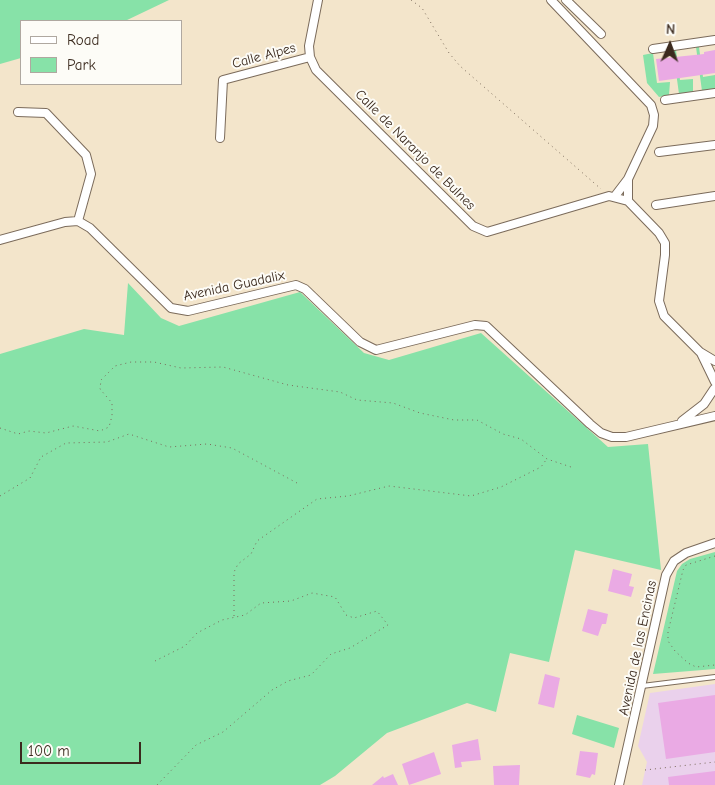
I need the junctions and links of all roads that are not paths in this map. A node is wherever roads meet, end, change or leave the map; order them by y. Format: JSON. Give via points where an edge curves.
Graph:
{"nodes":[{"id":1,"x":318,"y":0,"type":"edge"},
{"id":2,"x":551,"y":0,"type":"edge"},
{"id":3,"x":566,"y":0,"type":"edge"},
{"id":4,"x":601,"y":34,"type":"dead end"},
{"id":5,"x":715,"y":40,"type":"edge"},
{"id":6,"x":653,"y":49,"type":"dead end"},
{"id":7,"x":310,"y":58,"type":"junction"},
{"id":8,"x":715,"y":93,"type":"edge"},
{"id":9,"x":665,"y":100,"type":"dead end"},
{"id":10,"x":18,"y":112,"type":"dead end"},
{"id":11,"x":220,"y":138,"type":"dead end"},
{"id":12,"x":715,"y":145,"type":"edge"},
{"id":13,"x":659,"y":152,"type":"dead end"},
{"id":14,"x":628,"y":180,"type":"junction"},
{"id":15,"x":612,"y":196,"type":"junction"},
{"id":16,"x":715,"y":196,"type":"edge"},
{"id":17,"x":628,"y":200,"type":"junction"},
{"id":18,"x":656,"y":205,"type":"dead end"},
{"id":19,"x":78,"y":221,"type":"junction"},
{"id":20,"x":0,"y":240,"type":"edge"},
{"id":21,"x":700,"y":352,"type":"junction"},
{"id":22,"x":715,"y":361,"type":"edge"},
{"id":23,"x":715,"y":388,"type":"edge"},
{"id":24,"x":715,"y":416,"type":"edge"},
{"id":25,"x":678,"y":423,"type":"junction"},
{"id":26,"x":715,"y":543,"type":"edge"},
{"id":27,"x":715,"y":677,"type":"edge"},
{"id":28,"x":642,"y":686,"type":"junction"},
{"id":29,"x":620,"y":785,"type":"edge"}],
"edges":[{"from":1,"to":7,"type":"street","via":[[309,46]]},
{"from":2,"to":14,"type":"street","via":[[651,105],[653,126]]},
{"from":3,"to":4,"type":"street"},
{"from":5,"to":6,"type":"street"},
{"from":7,"to":11,"type":"street","name":"Calle Alpes","via":[[223,80]]},
{"from":7,"to":15,"type":"street","name":"Calle de Naranjo de Bulnes","via":[[316,70],[473,226],[487,232]]},
{"from":8,"to":9,"type":"street"},
{"from":10,"to":19,"type":"street","via":[[46,113],[86,155],[90,174]]},
{"from":12,"to":13,"type":"street"},
{"from":14,"to":15,"type":"street"},
{"from":14,"to":17,"type":"street"},
{"from":15,"to":17,"type":"street"},
{"from":16,"to":18,"type":"street"},
{"from":17,"to":21,"type":"street","via":[[659,233],[664,243],[659,301],[664,316]]},
{"from":19,"to":20,"type":"street"},
{"from":19,"to":25,"type":"street","name":"Avenida Guadalix","via":[[90,228],[171,308],[188,311],[296,286],[304,289],[360,342],[376,350],[475,325],[486,326],[601,432],[626,437]]},
{"from":21,"to":22,"type":"street"},
{"from":21,"to":23,"type":"street"},
{"from":23,"to":25,"type":"street","name":"Avenida Guadalix","via":[[694,413]]},
{"from":24,"to":25,"type":"street","name":"Avenida Guadalix"},
{"from":26,"to":28,"type":"street","name":"Avenida de las Encinas","via":[[686,552],[674,561],[666,575]]},
{"from":27,"to":28,"type":"lane"},
{"from":28,"to":29,"type":"street","name":"Avenida de las Encinas"}]}
